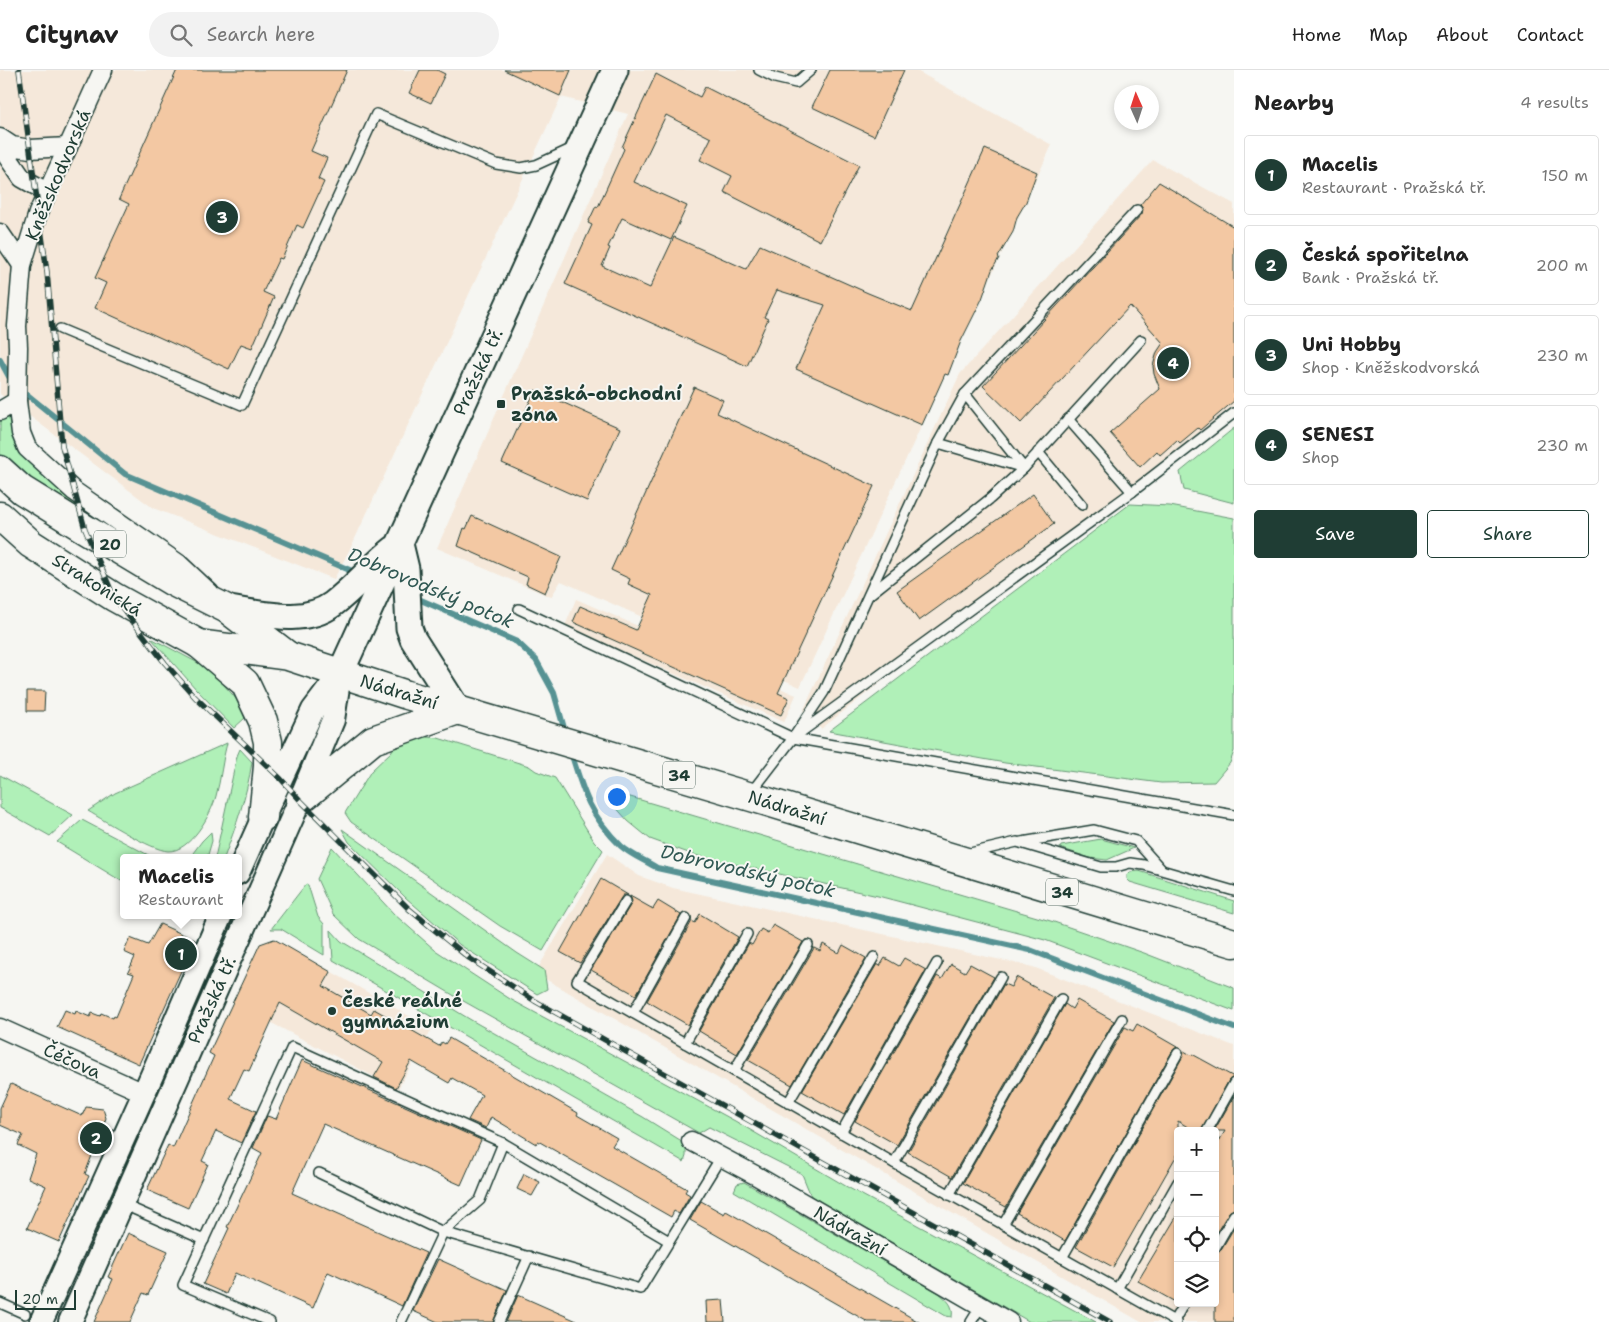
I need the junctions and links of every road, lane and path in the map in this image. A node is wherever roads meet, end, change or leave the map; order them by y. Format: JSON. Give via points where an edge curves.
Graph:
{"nodes":[{"id":1,"x":103,"y":70,"type":"edge"},
{"id":2,"x":616,"y":70,"type":"edge"},
{"id":3,"x":759,"y":70,"type":"edge"},
{"id":4,"x":811,"y":70,"type":"edge"},
{"id":5,"x":0,"y":138,"type":"edge"},
{"id":6,"x":582,"y":145,"type":"junction"},
{"id":7,"x":0,"y":146,"type":"edge"},
{"id":8,"x":68,"y":147,"type":"junction"},
{"id":9,"x":47,"y":192,"type":"junction"},
{"id":10,"x":1137,"y":210,"type":"dead end"},
{"id":11,"x":0,"y":233,"type":"edge"},
{"id":12,"x":22,"y":265,"type":"junction"},
{"id":13,"x":60,"y":329,"type":"dead end"},
{"id":14,"x":1141,"y":340,"type":"dead end"},
{"id":15,"x":965,"y":394,"type":"junction"},
{"id":16,"x":17,"y":400,"type":"junction"},
{"id":17,"x":0,"y":411,"type":"edge"},
{"id":18,"x":1234,"y":413,"type":"edge"},
{"id":19,"x":1068,"y":419,"type":"junction"},
{"id":20,"x":938,"y":443,"type":"junction"},
{"id":21,"x":1038,"y":452,"type":"junction"},
{"id":22,"x":1024,"y":468,"type":"junction"},
{"id":23,"x":0,"y":470,"type":"edge"},
{"id":24,"x":1132,"y":492,"type":"junction"},
{"id":25,"x":1082,"y":505,"type":"dead end"},
{"id":26,"x":0,"y":516,"type":"edge"},
{"id":27,"x":395,"y":559,"type":"junction"},
{"id":28,"x":866,"y":597,"type":"junction"},
{"id":29,"x":227,"y":609,"type":"junction"},
{"id":30,"x":519,"y":609,"type":"dead end"},
{"id":31,"x":200,"y":644,"type":"junction"},
{"id":32,"x":288,"y":656,"type":"junction"},
{"id":33,"x":340,"y":674,"type":"junction"},
{"id":34,"x":458,"y":710,"type":"junction"},
{"id":35,"x":793,"y":738,"type":"junction"},
{"id":36,"x":748,"y":796,"type":"junction"},
{"id":37,"x":300,"y":800,"type":"junction"},
{"id":38,"x":1234,"y":816,"type":"edge"},
{"id":39,"x":263,"y":817,"type":"junction"},
{"id":40,"x":1017,"y":842,"type":"junction"},
{"id":41,"x":950,"y":857,"type":"junction"},
{"id":42,"x":242,"y":864,"type":"edge"},
{"id":43,"x":1162,"y":870,"type":"junction"},
{"id":44,"x":1234,"y":890,"type":"edge"},
{"id":45,"x":626,"y":901,"type":"dead end"},
{"id":46,"x":686,"y":918,"type":"dead end"},
{"id":47,"x":219,"y":919,"type":"edge"},
{"id":48,"x":747,"y":934,"type":"dead end"},
{"id":49,"x":1234,"y":943,"type":"edge"},
{"id":50,"x":808,"y":946,"type":"dead end"},
{"id":51,"x":874,"y":957,"type":"dead end"},
{"id":52,"x":937,"y":962,"type":"dead end"},
{"id":53,"x":1001,"y":977,"type":"dead end"},
{"id":54,"x":1061,"y":999,"type":"dead end"},
{"id":55,"x":633,"y":1013,"type":"junction"},
{"id":56,"x":1122,"y":1019,"type":"dead end"},
{"id":57,"x":0,"y":1028,"type":"edge"},
{"id":58,"x":685,"y":1043,"type":"junction"},
{"id":59,"x":1178,"y":1053,"type":"dead end"},
{"id":60,"x":734,"y":1071,"type":"junction"},
{"id":61,"x":1234,"y":1084,"type":"edge"},
{"id":62,"x":144,"y":1093,"type":"junction"},
{"id":63,"x":788,"y":1103,"type":"junction"},
{"id":64,"x":1209,"y":1127,"type":"edge"},
{"id":65,"x":841,"y":1133,"type":"junction"},
{"id":66,"x":691,"y":1141,"type":"dead end"},
{"id":67,"x":503,"y":1143,"type":"junction"},
{"id":68,"x":721,"y":1157,"type":"junction"},
{"id":69,"x":894,"y":1163,"type":"junction"},
{"id":70,"x":319,"y":1174,"type":"dead end"},
{"id":71,"x":1174,"y":1189,"type":"edge"},
{"id":72,"x":949,"y":1194,"type":"junction"},
{"id":73,"x":122,"y":1204,"type":"junction"},
{"id":74,"x":1234,"y":1215,"type":"edge"},
{"id":75,"x":1003,"y":1225,"type":"junction"},
{"id":76,"x":443,"y":1232,"type":"junction"},
{"id":77,"x":204,"y":1240,"type":"junction"},
{"id":78,"x":669,"y":1241,"type":"junction"},
{"id":79,"x":1219,"y":1241,"type":"edge"},
{"id":80,"x":528,"y":1256,"type":"junction"},
{"id":81,"x":1062,"y":1258,"type":"junction"},
{"id":82,"x":1117,"y":1289,"type":"junction"},
{"id":83,"x":0,"y":1303,"type":"edge"},
{"id":84,"x":981,"y":1306,"type":"junction"},
{"id":85,"x":1182,"y":1307,"type":"edge"},
{"id":86,"x":33,"y":1318,"type":"edge"},
{"id":87,"x":1175,"y":1321,"type":"edge"},
{"id":88,"x":70,"y":1322,"type":"edge"},
{"id":89,"x":270,"y":1322,"type":"edge"},
{"id":90,"x":401,"y":1322,"type":"edge"},
{"id":91,"x":499,"y":1322,"type":"edge"},
{"id":92,"x":971,"y":1322,"type":"edge"},
{"id":93,"x":1009,"y":1322,"type":"edge"}],
"edges":[{"from":1,"to":8,"type":"street","name":"Kněžskodvorská"},
{"from":2,"to":6,"type":"main road","name":"Pražská tř."},
{"from":3,"to":4,"type":"lane","via":[[796,83]]},
{"from":5,"to":8,"type":"street","via":[[12,146],[30,149]]},
{"from":6,"to":13,"type":"lane","via":[[521,168],[496,164],[376,114],[242,406]]},
{"from":6,"to":27,"type":"main road","name":"Pražská tř."},
{"from":7,"to":9,"type":"street","via":[[22,178]]},
{"from":8,"to":9,"type":"street","name":"Kněžskodvorská"},
{"from":9,"to":12,"type":"street","name":"Kněžskodvorská"},
{"from":10,"to":15,"type":"lane"},
{"from":11,"to":12,"type":"street"},
{"from":12,"to":16,"type":"street","name":"Kněžskodvorská","via":[[17,326]]},
{"from":14,"to":19,"type":"lane"},
{"from":15,"to":20,"type":"lane"},
{"from":15,"to":22,"type":"lane"},
{"from":16,"to":17,"type":"street"},
{"from":16,"to":29,"type":"street","name":"Kněžskodvorská","via":[[21,433],[27,448],[49,470],[179,564]]},
{"from":18,"to":24,"type":"lane"},
{"from":19,"to":21,"type":"lane"},
{"from":19,"to":24,"type":"lane"},
{"from":20,"to":22,"type":"lane"},
{"from":20,"to":28,"type":"lane"},
{"from":21,"to":22,"type":"lane"},
{"from":21,"to":25,"type":"lane"},
{"from":22,"to":28,"type":"lane"},
{"from":23,"to":29,"type":"main road","number":"20","via":[[22,490],[85,529],[173,582]]},
{"from":24,"to":35,"type":"lane"},
{"from":26,"to":31,"type":"main road","name":"Strakonická","number":"20","via":[[32,544],[114,597]]},
{"from":27,"to":29,"type":"main road","via":[[351,586],[322,610],[299,616],[281,616]]},
{"from":27,"to":33,"type":"main road","name":"Pražská tř."},
{"from":27,"to":34,"type":"main road","via":[[413,639]]},
{"from":28,"to":35,"type":"lane","via":[[824,692]]},
{"from":29,"to":32,"type":"main road","number":"20"},
{"from":30,"to":35,"type":"lane"},
{"from":31,"to":32,"type":"main road","number":"20"},
{"from":31,"to":39,"type":"main road","via":[[245,684],[263,721],[268,742]]},
{"from":32,"to":33,"type":"main road"},
{"from":33,"to":34,"type":"main road","name":"Nádražní","number":"34"},
{"from":33,"to":37,"type":"street","name":"Pražská tř.","via":[[333,720]]},
{"from":33,"to":39,"type":"street","name":"Pražská tř.","via":[[313,710]]},
{"from":34,"to":36,"type":"main road","name":"Nádražní","number":"34"},
{"from":34,"to":37,"type":"main road","via":[[373,740]]},
{"from":35,"to":36,"type":"lane"},
{"from":35,"to":38,"type":"lane"},
{"from":36,"to":41,"type":"main road","name":"Nádražní","number":"34"},
{"from":37,"to":73,"type":"street","name":"Pražská tř."},
{"from":39,"to":42,"type":"street","name":"Pražská tř."},
{"from":40,"to":41,"type":"lane"},
{"from":40,"to":43,"type":"lane","via":[[1101,867],[1116,868],[1130,863]]},
{"from":40,"to":43,"type":"lane","via":[[1094,830],[1136,841]]},
{"from":41,"to":49,"type":"main road","name":"Nádražní","number":"34"},
{"from":43,"to":44,"type":"lane"},
{"from":45,"to":55,"type":"lane","via":[[577,981]]},
{"from":46,"to":55,"type":"lane"},
{"from":47,"to":62,"type":"street","name":"Pražská tř."},
{"from":48,"to":58,"type":"lane"},
{"from":50,"to":60,"type":"lane"},
{"from":51,"to":63,"type":"lane"},
{"from":52,"to":65,"type":"lane"},
{"from":53,"to":69,"type":"lane"},
{"from":54,"to":72,"type":"lane"},
{"from":55,"to":58,"type":"lane"},
{"from":56,"to":75,"type":"lane"},
{"from":57,"to":62,"type":"street","name":"Čéčova"},
{"from":58,"to":60,"type":"lane"},
{"from":59,"to":81,"type":"lane"},
{"from":60,"to":63,"type":"lane"},
{"from":61,"to":64,"type":"lane"},
{"from":62,"to":86,"type":"street","name":"Pražská tř."},
{"from":63,"to":65,"type":"lane"},
{"from":65,"to":69,"type":"lane"},
{"from":66,"to":68,"type":"street","name":"Nádražní"},
{"from":67,"to":76,"type":"lane","via":[[480,1200]]},
{"from":67,"to":77,"type":"lane","via":[[292,1047]]},
{"from":67,"to":78,"type":"lane"},
{"from":68,"to":78,"type":"lane"},
{"from":68,"to":84,"type":"street","name":"Nádražní"},
{"from":69,"to":72,"type":"lane"},
{"from":70,"to":76,"type":"lane"},
{"from":71,"to":82,"type":"lane"},
{"from":72,"to":75,"type":"lane"},
{"from":73,"to":77,"type":"lane"},
{"from":73,"to":88,"type":"street","name":"Pražská tř."},
{"from":74,"to":79,"type":"lane"},
{"from":75,"to":81,"type":"lane"},
{"from":76,"to":80,"type":"lane"},
{"from":76,"to":90,"type":"lane"},
{"from":77,"to":89,"type":"lane","via":[[183,1285]]},
{"from":78,"to":80,"type":"lane","via":[[640,1289]]},
{"from":80,"to":91,"type":"lane"},
{"from":81,"to":82,"type":"lane"},
{"from":82,"to":87,"type":"lane"},
{"from":83,"to":86,"type":"lane"},
{"from":84,"to":92,"type":"lane"},
{"from":84,"to":93,"type":"street","name":"Nádražní"},
{"from":85,"to":87,"type":"lane"}]}
